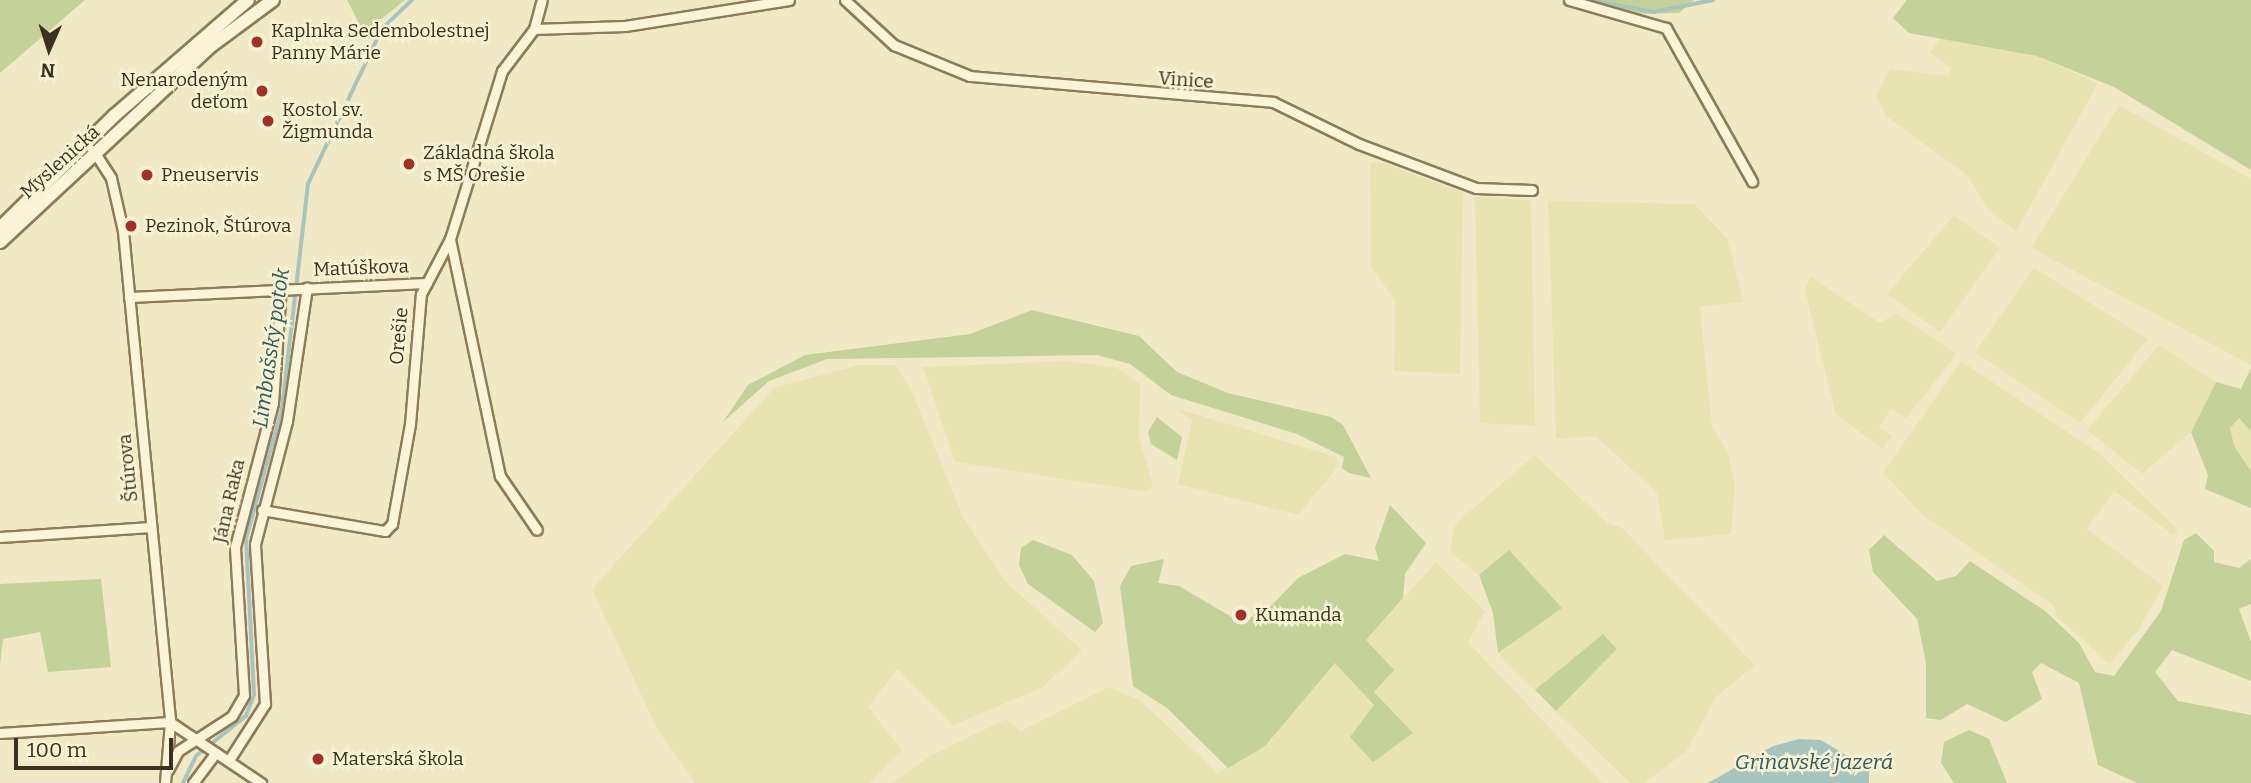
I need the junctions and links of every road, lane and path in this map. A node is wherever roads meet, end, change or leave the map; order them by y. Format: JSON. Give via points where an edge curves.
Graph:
{"nodes":[{"id":1,"x":248,"y":0,"type":"edge"},
{"id":2,"x":273,"y":0,"type":"edge"},
{"id":3,"x":542,"y":0,"type":"edge"},
{"id":4,"x":789,"y":0,"type":"edge"},
{"id":5,"x":845,"y":0,"type":"edge"},
{"id":6,"x":1571,"y":1,"type":"edge"},
{"id":7,"x":534,"y":29,"type":"junction"},
{"id":8,"x":85,"y":142,"type":"junction"},
{"id":9,"x":97,"y":155,"type":"junction"},
{"id":10,"x":1752,"y":181,"type":"dead end"},
{"id":11,"x":1532,"y":190,"type":"dead end"},
{"id":12,"x":0,"y":228,"type":"edge"},
{"id":13,"x":450,"y":239,"type":"junction"},
{"id":14,"x":0,"y":242,"type":"edge"},
{"id":15,"x":427,"y":283,"type":"junction"},
{"id":16,"x":284,"y":287,"type":"junction"},
{"id":17,"x":305,"y":287,"type":"junction"},
{"id":18,"x":129,"y":297,"type":"junction"},
{"id":19,"x":262,"y":510,"type":"junction"},
{"id":20,"x":151,"y":527,"type":"junction"},
{"id":21,"x":537,"y":530,"type":"dead end"},
{"id":22,"x":0,"y":537,"type":"edge"},
{"id":23,"x":170,"y":722,"type":"junction"},
{"id":24,"x":0,"y":733,"type":"edge"},
{"id":25,"x":193,"y":741,"type":"junction"},
{"id":26,"x":214,"y":755,"type":"junction"},
{"id":27,"x":229,"y":760,"type":"junction"},
{"id":28,"x":165,"y":779,"type":"edge"},
{"id":29,"x":193,"y":783,"type":"edge"},
{"id":30,"x":261,"y":783,"type":"edge"}],
"edges":[{"from":1,"to":8,"type":"main road","name":"Myslenická"},
{"from":2,"to":9,"type":"main road","name":"Myslenická","via":[[211,46]]},
{"from":3,"to":7,"type":"street","name":"Orešie"},
{"from":4,"to":7,"type":"street","via":[[625,26]]},
{"from":5,"to":11,"type":"street","name":"Vinice","via":[[894,45],[970,76],[1273,102],[1359,144],[1476,188]]},
{"from":6,"to":10,"type":"street","via":[[1666,28]]},
{"from":7,"to":13,"type":"street","name":"Orešie","via":[[502,71]]},
{"from":8,"to":9,"type":"street","name":"Štúrova"},
{"from":8,"to":12,"type":"main road","name":"Myslenická"},
{"from":9,"to":14,"type":"main road","name":"Myslenická"},
{"from":9,"to":18,"type":"street","name":"Štúrova","via":[[118,197]]},
{"from":13,"to":15,"type":"street","name":"Orešie"},
{"from":13,"to":21,"type":"street","via":[[500,476]]},
{"from":15,"to":17,"type":"street","name":"Matúškova"},
{"from":15,"to":19,"type":"street","name":"Orešie","via":[[419,307],[402,478],[389,529]]},
{"from":16,"to":17,"type":"street","name":"Matúškova"},
{"from":16,"to":18,"type":"street","name":"Matúškova"},
{"from":16,"to":25,"type":"street","name":"Jána Raka","via":[[273,402],[235,547],[244,695],[232,716]]},
{"from":17,"to":19,"type":"street","via":[[287,421]]},
{"from":18,"to":20,"type":"street","name":"Štúrova"},
{"from":19,"to":27,"type":"street","via":[[254,576],[265,704]]},
{"from":20,"to":22,"type":"street"},
{"from":20,"to":23,"type":"street","name":"Štúrova"},
{"from":23,"to":24,"type":"street"},
{"from":23,"to":25,"type":"street"},
{"from":23,"to":28,"type":"street","name":"Štúrova"},
{"from":25,"to":26,"type":"street"},
{"from":25,"to":28,"type":"street","name":"Jána Raka","via":[[178,751]]},
{"from":26,"to":27,"type":"street"},
{"from":26,"to":29,"type":"street"},
{"from":27,"to":30,"type":"street"}]}
